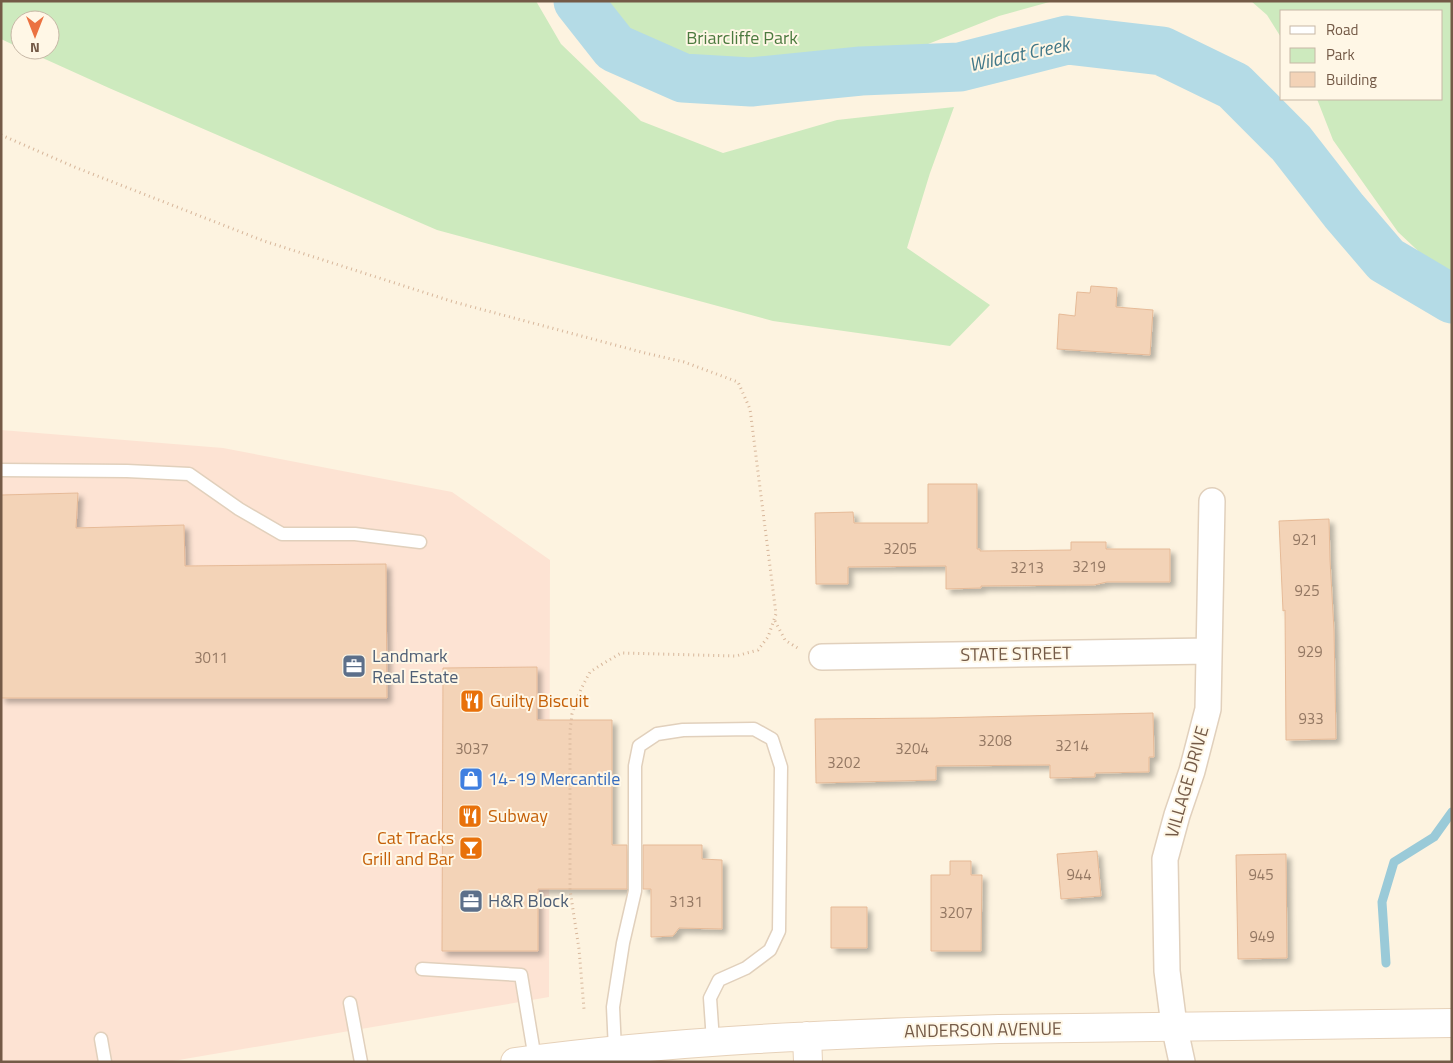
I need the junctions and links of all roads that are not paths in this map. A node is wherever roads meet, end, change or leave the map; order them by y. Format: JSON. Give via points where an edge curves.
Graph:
{"nodes":[{"id":1,"x":1,"y":470,"type":"edge"},
{"id":2,"x":1212,"y":501,"type":"dead end"},
{"id":3,"x":420,"y":542,"type":"dead end"},
{"id":4,"x":1209,"y":651,"type":"junction"},
{"id":5,"x":822,"y":658,"type":"road end"},
{"id":6,"x":422,"y":969,"type":"dead end"},
{"id":7,"x":350,"y":1003,"type":"dead end"},
{"id":8,"x":1452,"y":1023,"type":"edge"},
{"id":9,"x":1174,"y":1025,"type":"junction"},
{"id":10,"x":101,"y":1038,"type":"dead end"},
{"id":11,"x":713,"y":1041,"type":"junction"},
{"id":12,"x":807,"y":1049,"type":"edge"},
{"id":13,"x":604,"y":1055,"type":"edge"},
{"id":14,"x":525,"y":1060,"type":"edge"},
{"id":15,"x":105,"y":1062,"type":"edge"},
{"id":16,"x":360,"y":1062,"type":"edge"},
{"id":17,"x":1182,"y":1062,"type":"edge"}],
"edges":[{"from":1,"to":3,"type":"lane","via":[[189,474],[282,534],[356,534]]},
{"from":2,"to":4,"type":"street","name":"VILLAGE DRIVE"},
{"from":4,"to":5,"type":"street","name":"STATE STREET"},
{"from":4,"to":9,"type":"street","name":"VILLAGE DRIVE","via":[[1208,709],[1165,859],[1167,971]]},
{"from":6,"to":14,"type":"lane","via":[[521,975]]},
{"from":7,"to":16,"type":"lane"},
{"from":8,"to":9,"type":"main road","name":"ANDERSON AVENUE"},
{"from":9,"to":12,"type":"main road","name":"ANDERSON AVENUE","via":[[854,1033]]},
{"from":9,"to":17,"type":"street","name":"VILLAGE DRIVE"},
{"from":10,"to":15,"type":"lane"},
{"from":11,"to":12,"type":"main road","name":"ANDERSON AVENUE"},
{"from":11,"to":13,"type":"main road","name":"ANDERSON AVENUE"},
{"from":11,"to":13,"type":"lane","via":[[710,998],[719,980],[746,968],[770,950],[779,931],[781,767],[772,739],[754,729],[683,730],[657,734],[639,746],[635,766],[635,892]]},
{"from":13,"to":14,"type":"main road","name":"ANDERSON AVENUE"}]}
